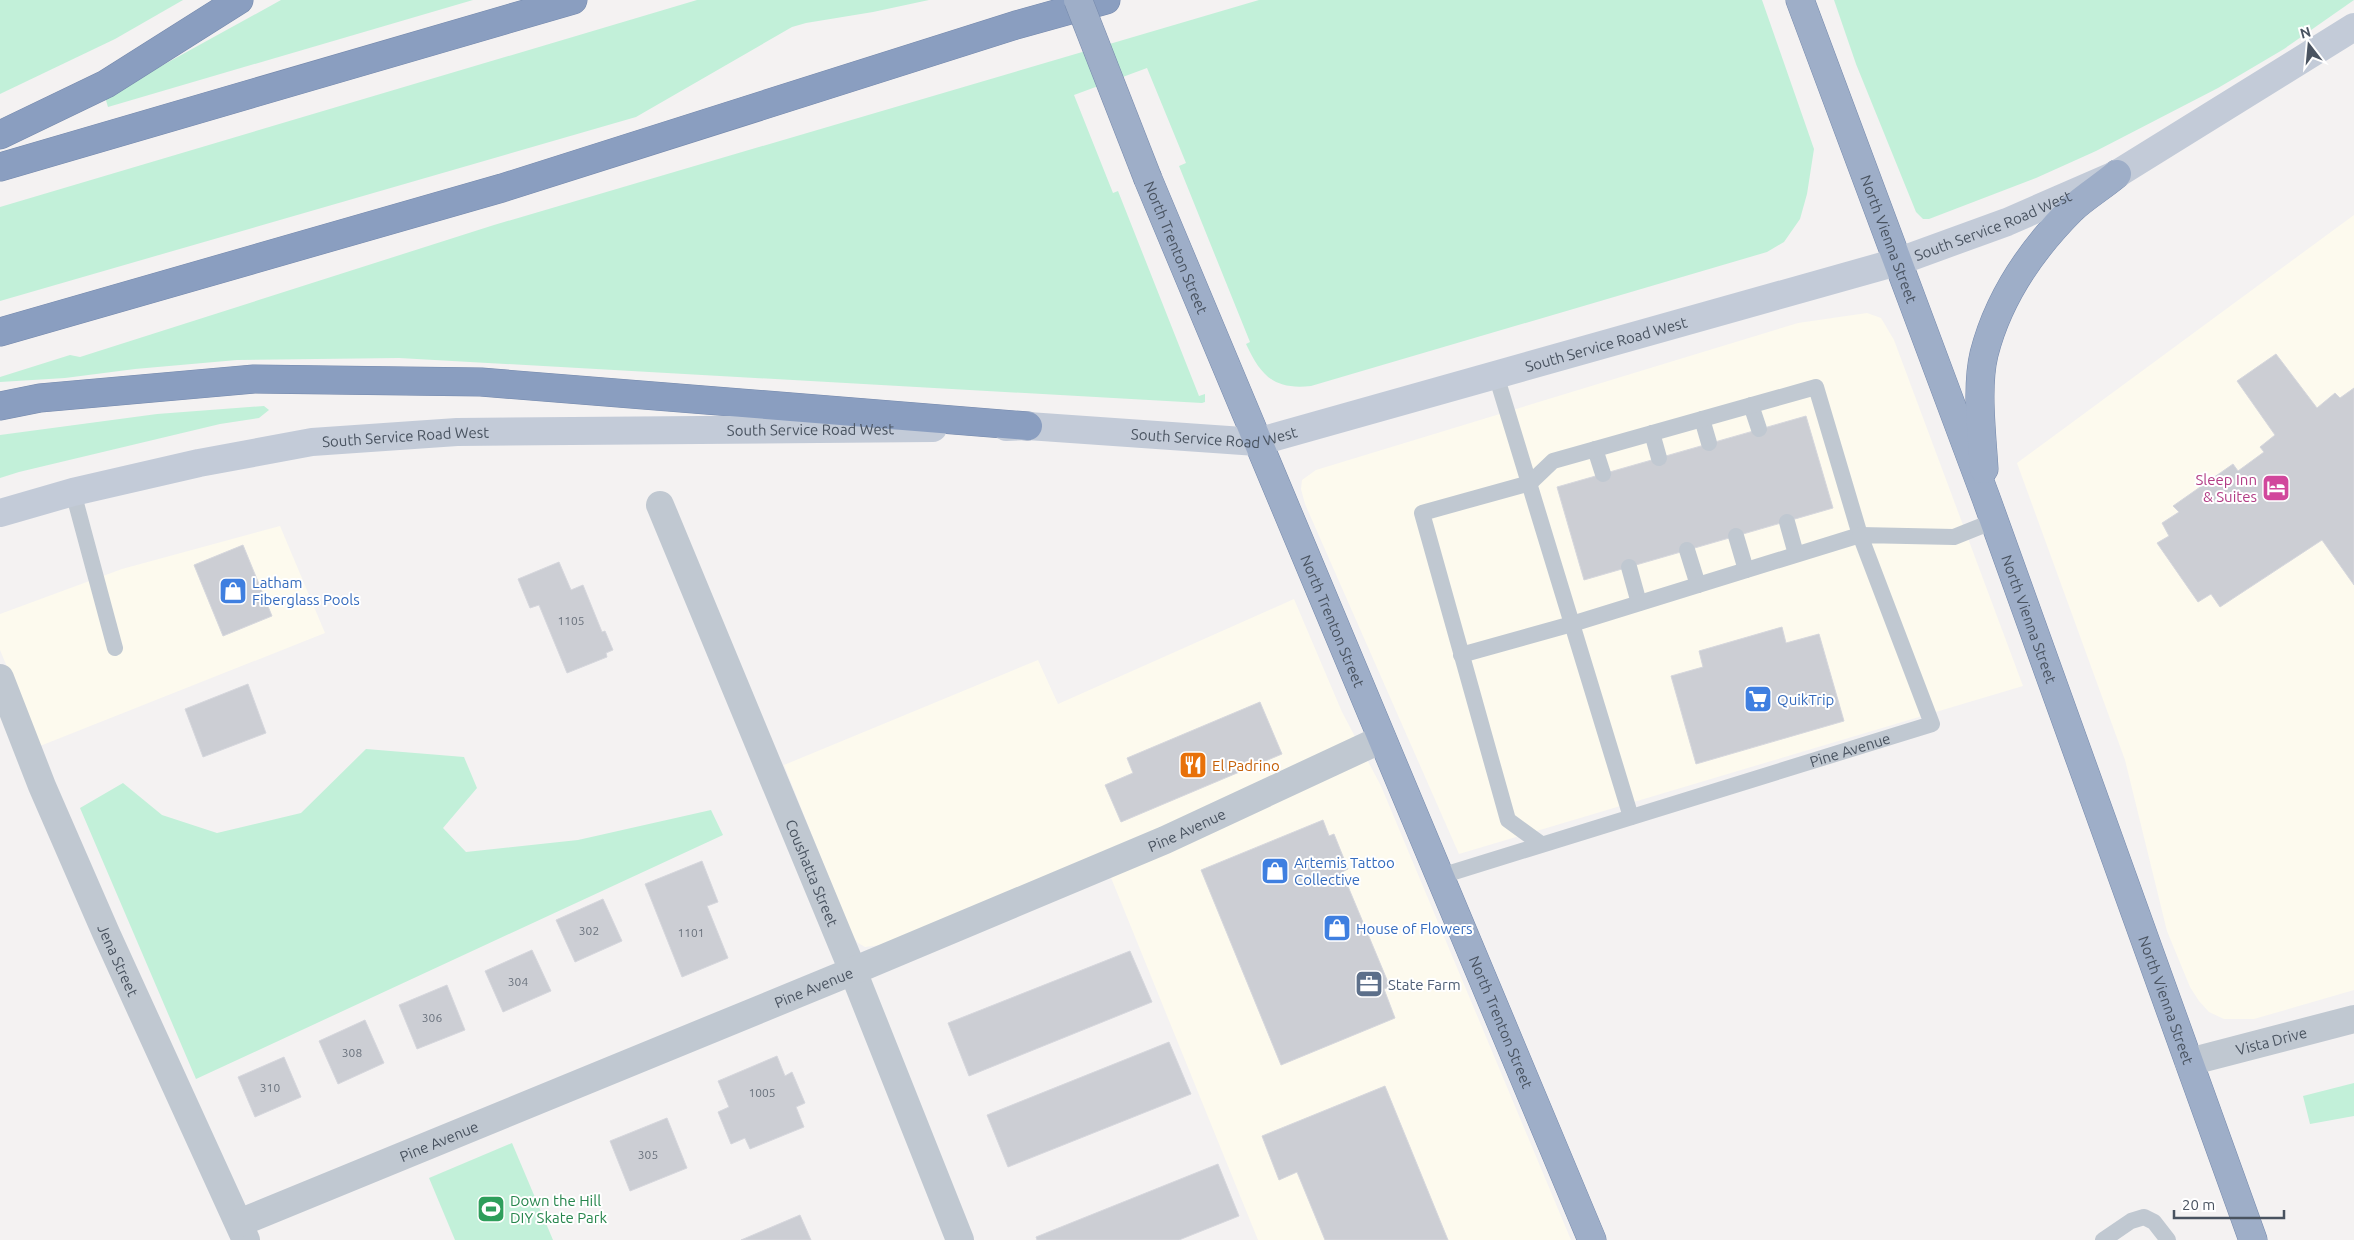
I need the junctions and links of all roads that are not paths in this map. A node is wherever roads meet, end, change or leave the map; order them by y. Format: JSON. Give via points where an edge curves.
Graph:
{"nodes":[{"id":1,"x":239,"y":0,"type":"edge"},
{"id":2,"x":574,"y":0,"type":"edge"},
{"id":3,"x":1078,"y":0,"type":"edge"},
{"id":4,"x":1106,"y":0,"type":"edge"},
{"id":5,"x":1800,"y":0,"type":"edge"},
{"id":6,"x":2354,"y":26,"type":"edge"},
{"id":7,"x":0,"y":134,"type":"edge"},
{"id":8,"x":0,"y":166,"type":"edge"},
{"id":9,"x":2118,"y":174,"type":"junction"},
{"id":10,"x":1897,"y":262,"type":"junction"},
{"id":11,"x":0,"y":332,"type":"edge"},
{"id":12,"x":1496,"y":375,"type":"junction"},
{"id":13,"x":1751,"y":405,"type":"junction"},
{"id":14,"x":0,"y":406,"type":"edge"},
{"id":15,"x":1702,"y":419,"type":"junction"},
{"id":16,"x":1028,"y":426,"type":"junction"},
{"id":17,"x":1759,"y":429,"type":"dead end"},
{"id":18,"x":1652,"y":433,"type":"junction"},
{"id":19,"x":1257,"y":442,"type":"junction"},
{"id":20,"x":1709,"y":443,"type":"dead end"},
{"id":21,"x":1595,"y":449,"type":"junction"},
{"id":22,"x":1659,"y":458,"type":"dead end"},
{"id":23,"x":1603,"y":474,"type":"dead end"},
{"id":24,"x":1530,"y":482,"type":"junction"},
{"id":25,"x":73,"y":492,"type":"junction"},
{"id":26,"x":660,"y":505,"type":"dead end"},
{"id":27,"x":1990,"y":509,"type":"junction"},
{"id":28,"x":0,"y":512,"type":"edge"},
{"id":29,"x":1787,"y":522,"type":"dead end"},
{"id":30,"x":1860,"y":535,"type":"junction"},
{"id":31,"x":1736,"y":536,"type":"dead end"},
{"id":32,"x":1687,"y":550,"type":"dead end"},
{"id":33,"x":1796,"y":554,"type":"junction"},
{"id":34,"x":1629,"y":567,"type":"dead end"},
{"id":35,"x":1746,"y":570,"type":"junction"},
{"id":36,"x":1698,"y":585,"type":"junction"},
{"id":37,"x":1639,"y":603,"type":"junction"},
{"id":38,"x":1572,"y":624,"type":"junction"},
{"id":39,"x":114,"y":648,"type":"dead end"},
{"id":40,"x":1461,"y":655,"type":"junction"},
{"id":41,"x":0,"y":678,"type":"edge"},
{"id":42,"x":1382,"y":739,"type":"junction"},
{"id":43,"x":1631,"y":817,"type":"junction"},
{"id":44,"x":1541,"y":844,"type":"junction"},
{"id":45,"x":1441,"y":876,"type":"junction"},
{"id":46,"x":853,"y":971,"type":"junction"},
{"id":47,"x":2354,"y":1019,"type":"edge"},
{"id":48,"x":2189,"y":1062,"type":"junction"},
{"id":49,"x":243,"y":1232,"type":"edge"},
{"id":50,"x":960,"y":1240,"type":"edge"},
{"id":51,"x":1592,"y":1240,"type":"edge"},
{"id":52,"x":2103,"y":1240,"type":"edge"},
{"id":53,"x":2168,"y":1240,"type":"edge"},
{"id":54,"x":2253,"y":1240,"type":"edge"}],
"edges":[{"from":1,"to":7,"type":"highway","via":[[106,84]]},
{"from":2,"to":8,"type":"highway"},
{"from":3,"to":19,"type":"highway","name":"North Trenton Street","bridge":true},
{"from":4,"to":11,"type":"highway","via":[[1016,25],[502,188]]},
{"from":5,"to":10,"type":"highway","name":"North Vienna Street"},
{"from":6,"to":9,"type":"main road","name":"South Service Road West"},
{"from":9,"to":10,"type":"main road","name":"South Service Road West","via":[[2007,222]]},
{"from":9,"to":27,"type":"highway","via":[[2073,208],[2036,250],[2016,279],[1999,313],[1984,356],[1981,401]]},
{"from":10,"to":12,"type":"main road","name":"South Service Road West"},
{"from":10,"to":27,"type":"highway","name":"North Vienna Street"},
{"from":12,"to":19,"type":"main road","name":"South Service Road West"},
{"from":12,"to":24,"type":"lane"},
{"from":13,"to":15,"type":"lane"},
{"from":13,"to":17,"type":"lane"},
{"from":13,"to":30,"type":"lane","via":[[1816,387]]},
{"from":14,"to":16,"type":"highway","via":[[40,398],[254,379],[481,382]]},
{"from":15,"to":18,"type":"lane"},
{"from":15,"to":20,"type":"lane"},
{"from":16,"to":19,"type":"main road","name":"South Service Road West"},
{"from":16,"to":25,"type":"main road","name":"South Service Road West","via":[[457,432],[312,442],[199,463]]},
{"from":18,"to":21,"type":"lane"},
{"from":18,"to":22,"type":"lane"},
{"from":19,"to":42,"type":"highway","name":"North Trenton Street"},
{"from":21,"to":23,"type":"lane"},
{"from":21,"to":24,"type":"lane","via":[[1553,461]]},
{"from":24,"to":38,"type":"lane"},
{"from":24,"to":40,"type":"lane","via":[[1422,514]]},
{"from":25,"to":28,"type":"main road","name":"South Service Road West"},
{"from":25,"to":39,"type":"lane"},
{"from":26,"to":46,"type":"street","name":"Coushatta Street"},
{"from":27,"to":30,"type":"lane","via":[[1954,537]]},
{"from":27,"to":48,"type":"highway","name":"North Vienna Street"},
{"from":29,"to":33,"type":"lane"},
{"from":30,"to":33,"type":"lane"},
{"from":30,"to":43,"type":"lane","name":"Pine Avenue","via":[[1932,724]]},
{"from":31,"to":35,"type":"lane"},
{"from":32,"to":36,"type":"lane"},
{"from":33,"to":35,"type":"lane"},
{"from":34,"to":37,"type":"lane"},
{"from":35,"to":36,"type":"lane"},
{"from":36,"to":37,"type":"lane"},
{"from":37,"to":38,"type":"lane"},
{"from":38,"to":40,"type":"lane"},
{"from":38,"to":43,"type":"lane"},
{"from":40,"to":44,"type":"lane","via":[[1508,820]]},
{"from":41,"to":49,"type":"street","name":"Jena Street","via":[[42,786],[106,933]]},
{"from":42,"to":45,"type":"highway","name":"North Trenton Street"},
{"from":42,"to":46,"type":"street","name":"Pine Avenue","via":[[1165,840]]},
{"from":43,"to":44,"type":"lane","name":"Pine Avenue"},
{"from":44,"to":45,"type":"lane","name":"Pine Avenue"},
{"from":45,"to":51,"type":"highway","name":"North Trenton Street"},
{"from":46,"to":49,"type":"street","name":"Pine Avenue"},
{"from":46,"to":50,"type":"street","name":"Coushatta Street"},
{"from":47,"to":48,"type":"street","name":"Vista Drive"},
{"from":48,"to":54,"type":"highway","name":"North Vienna Street"},
{"from":52,"to":53,"type":"lane","via":[[2131,1221],[2144,1217],[2154,1222]]}]}
